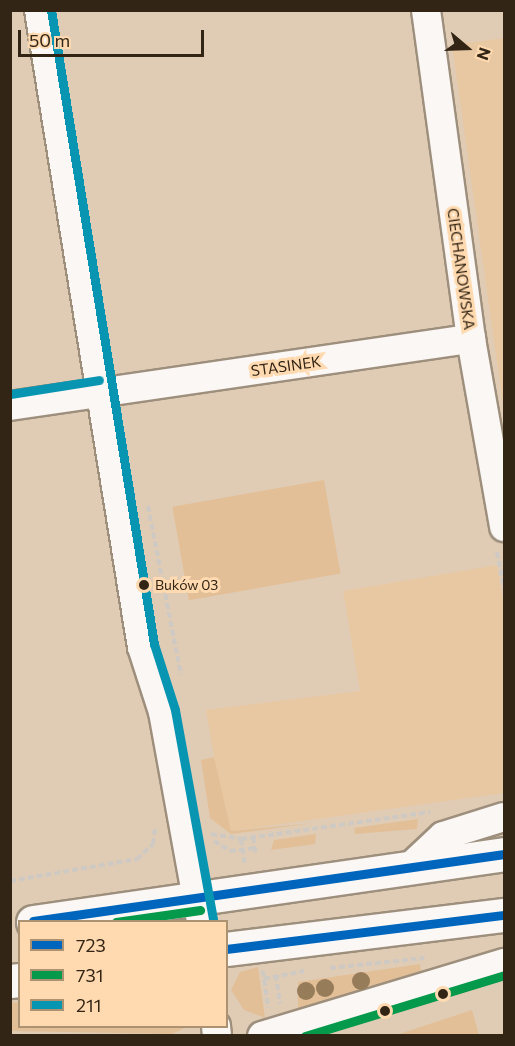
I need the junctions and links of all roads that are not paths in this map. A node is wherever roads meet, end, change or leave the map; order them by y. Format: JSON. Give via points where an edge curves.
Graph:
{"nodes":[{"id":1,"x":39,"y":10,"type":"edge"},
{"id":2,"x":426,"y":10,"type":"edge"},
{"id":3,"x":471,"y":339,"type":"junction"},
{"id":4,"x":101,"y":392,"type":"junction"},
{"id":5,"x":10,"y":406,"type":"edge"},
{"id":6,"x":496,"y":436,"type":"edge"},
{"id":7,"x":504,"y":527,"type":"edge"},
{"id":8,"x":504,"y":817,"type":"edge"},
{"id":9,"x":504,"y":854,"type":"edge"},
{"id":10,"x":410,"y":867,"type":"junction"},
{"id":11,"x":200,"y":910,"type":"edge"},
{"id":12,"x":504,"y":915,"type":"edge"},
{"id":13,"x":48,"y":920,"type":"edge"},
{"id":14,"x":228,"y":950,"type":"edge"},
{"id":15,"x":504,"y":963,"type":"edge"},
{"id":16,"x":266,"y":1028,"type":"edge"}],
"edges":[{"from":1,"to":4,"type":"street"},
{"from":2,"to":3,"type":"street","name":"CIECHANOWSKA"},
{"from":3,"to":4,"type":"street","name":"STASINEK"},
{"from":3,"to":6,"type":"street","name":"CIECHANOWSKA"},
{"from":4,"to":5,"type":"street","name":"STASINEK"},
{"from":4,"to":11,"type":"street","via":[[142,647],[163,712]]},
{"from":6,"to":7,"type":"street","name":"CIECHANOWSKA"},
{"from":8,"to":10,"type":"street","via":[[443,836]]},
{"from":9,"to":10,"type":"main road"},
{"from":10,"to":11,"type":"main road"},
{"from":11,"to":13,"type":"main road"},
{"from":12,"to":14,"type":"main road"},
{"from":15,"to":16,"type":"street"}]}
